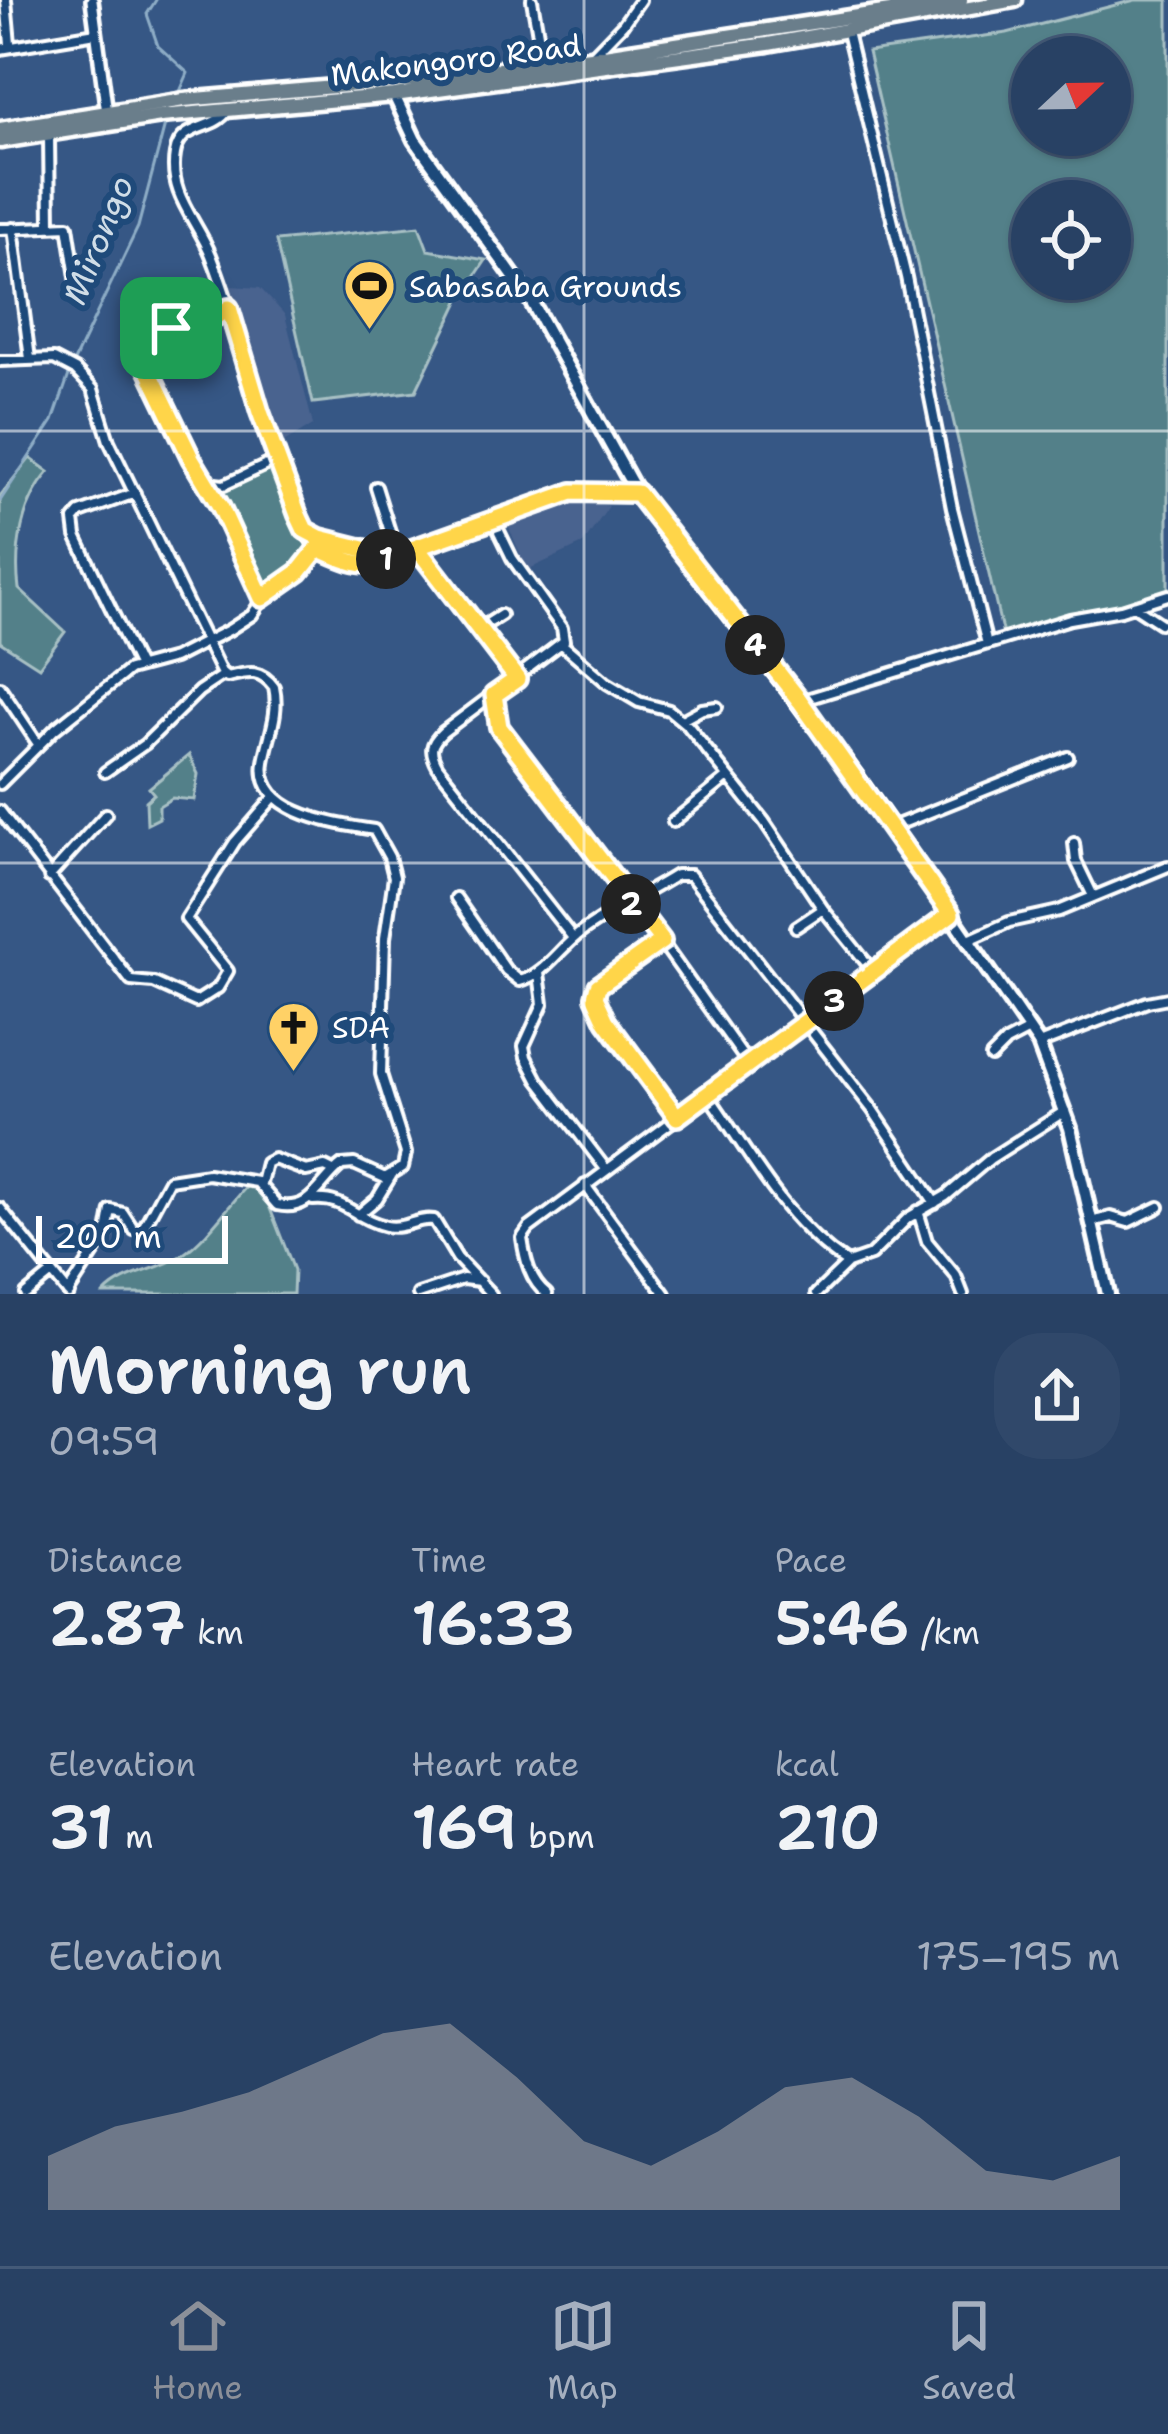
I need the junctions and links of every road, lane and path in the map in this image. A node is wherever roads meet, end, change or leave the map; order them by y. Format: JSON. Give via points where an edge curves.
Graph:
{"nodes":[{"id":1,"x":6,"y":0,"type":"edge"},
{"id":2,"x":92,"y":0,"type":"edge"},
{"id":3,"x":532,"y":0,"type":"edge"},
{"id":4,"x":640,"y":0,"type":"edge"},
{"id":5,"x":961,"y":0,"type":"edge"},
{"id":6,"x":1015,"y":0,"type":"edge"},
{"id":7,"x":848,"y":32,"type":"junction"},
{"id":8,"x":96,"y":33,"type":"junction"},
{"id":9,"x":5,"y":46,"type":"edge"},
{"id":10,"x":592,"y":56,"type":"junction"},
{"id":11,"x":543,"y":63,"type":"junction"},
{"id":12,"x":382,"y":84,"type":"junction"},
{"id":13,"x":394,"y":95,"type":"junction"},
{"id":14,"x":185,"y":106,"type":"junction"},
{"id":15,"x":229,"y":107,"type":"junction"},
{"id":16,"x":107,"y":118,"type":"junction"},
{"id":17,"x":0,"y":129,"type":"edge"},
{"id":18,"x":50,"y":134,"type":"junction"},
{"id":19,"x":0,"y":141,"type":"edge"},
{"id":20,"x":50,"y":226,"type":"junction"},
{"id":21,"x":13,"y":228,"type":"junction"},
{"id":22,"x":0,"y":229,"type":"edge"},
{"id":23,"x":78,"y":290,"type":"dead end"},
{"id":24,"x":229,"y":308,"type":"junction"},
{"id":25,"x":30,"y":359,"type":"junction"},
{"id":26,"x":0,"y":362,"type":"edge"},
{"id":27,"x":277,"y":460,"type":"junction"},
{"id":28,"x":205,"y":482,"type":"junction"},
{"id":29,"x":376,"y":487,"type":"dead end"},
{"id":30,"x":637,"y":493,"type":"junction"},
{"id":31,"x":135,"y":494,"type":"junction"},
{"id":32,"x":494,"y":521,"type":"junction"},
{"id":33,"x":305,"y":530,"type":"junction"},
{"id":34,"x":417,"y":548,"type":"junction"},
{"id":35,"x":320,"y":549,"type":"junction"},
{"id":36,"x":394,"y":555,"type":"junction"},
{"id":37,"x":1168,"y":595,"type":"edge"},
{"id":38,"x":262,"y":598,"type":"junction"},
{"id":39,"x":1134,"y":606,"type":"junction"},
{"id":40,"x":501,"y":615,"type":"dead end"},
{"id":41,"x":1160,"y":623,"type":"dead end"},
{"id":42,"x":479,"y":629,"type":"junction"},
{"id":43,"x":208,"y":642,"type":"junction"},
{"id":44,"x":562,"y":644,"type":"junction"},
{"id":45,"x":987,"y":644,"type":"junction"},
{"id":46,"x":138,"y":665,"type":"junction"},
{"id":47,"x":223,"y":675,"type":"junction"},
{"id":48,"x":517,"y":679,"type":"junction"},
{"id":49,"x":0,"y":686,"type":"edge"},
{"id":50,"x":494,"y":695,"type":"junction"},
{"id":51,"x":800,"y":701,"type":"junction"},
{"id":52,"x":717,"y":707,"type":"dead end"},
{"id":53,"x":682,"y":720,"type":"junction"},
{"id":54,"x":38,"y":744,"type":"junction"},
{"id":55,"x":1068,"y":757,"type":"dead end"},
{"id":56,"x":105,"y":772,"type":"dead end"},
{"id":57,"x":727,"y":778,"type":"junction"},
{"id":58,"x":0,"y":784,"type":"edge"},
{"id":59,"x":275,"y":796,"type":"junction"},
{"id":60,"x":0,"y":811,"type":"edge"},
{"id":61,"x":106,"y":814,"type":"dead end"},
{"id":62,"x":673,"y":822,"type":"dead end"},
{"id":63,"x":892,"y":827,"type":"junction"},
{"id":64,"x":1074,"y":843,"type":"dead end"},
{"id":65,"x":1168,"y":866,"type":"edge"},
{"id":66,"x":49,"y":877,"type":"junction"},
{"id":67,"x":1093,"y":896,"type":"junction"},
{"id":68,"x":456,"y":898,"type":"dead end"},
{"id":69,"x":630,"y":903,"type":"junction"},
{"id":70,"x":823,"y":909,"type":"junction"},
{"id":71,"x":951,"y":914,"type":"junction"},
{"id":72,"x":796,"y":927,"type":"dead end"},
{"id":73,"x":573,"y":938,"type":"junction"},
{"id":74,"x":969,"y":940,"type":"junction"},
{"id":75,"x":662,"y":941,"type":"junction"},
{"id":76,"x":873,"y":971,"type":"junction"},
{"id":77,"x":539,"y":973,"type":"junction"},
{"id":78,"x":1168,"y":998,"type":"edge"},
{"id":79,"x":806,"y":1023,"type":"junction"},
{"id":80,"x":1030,"y":1030,"type":"junction"},
{"id":81,"x":1039,"y":1044,"type":"junction"},
{"id":82,"x":991,"y":1057,"type":"dead end"},
{"id":83,"x":749,"y":1065,"type":"junction"},
{"id":84,"x":708,"y":1095,"type":"junction"},
{"id":85,"x":1065,"y":1111,"type":"junction"},
{"id":86,"x":677,"y":1117,"type":"junction"},
{"id":87,"x":606,"y":1169,"type":"junction"},
{"id":88,"x":334,"y":1171,"type":"junction"},
{"id":89,"x":391,"y":1176,"type":"junction"},
{"id":90,"x":261,"y":1183,"type":"junction"},
{"id":91,"x":585,"y":1185,"type":"junction"},
{"id":92,"x":310,"y":1200,"type":"junction"},
{"id":93,"x":935,"y":1202,"type":"junction"},
{"id":94,"x":1159,"y":1207,"type":"dead end"},
{"id":95,"x":0,"y":1208,"type":"edge"},
{"id":96,"x":918,"y":1211,"type":"junction"},
{"id":97,"x":358,"y":1216,"type":"junction"},
{"id":98,"x":4,"y":1220,"type":"edge"},
{"id":99,"x":1091,"y":1222,"type":"junction"},
{"id":100,"x":848,"y":1263,"type":"junction"},
{"id":101,"x":52,"y":1273,"type":"junction"},
{"id":102,"x":482,"y":1281,"type":"junction"},
{"id":103,"x":69,"y":1293,"type":"edge"},
{"id":104,"x":26,"y":1294,"type":"edge"},
{"id":105,"x":418,"y":1294,"type":"edge"},
{"id":106,"x":491,"y":1294,"type":"edge"},
{"id":107,"x":547,"y":1294,"type":"edge"},
{"id":108,"x":665,"y":1294,"type":"edge"},
{"id":109,"x":816,"y":1294,"type":"edge"},
{"id":110,"x":964,"y":1294,"type":"edge"},
{"id":111,"x":1108,"y":1294,"type":"edge"}],
"edges":[{"from":1,"to":9,"type":"street"},
{"from":2,"to":8,"type":"street"},
{"from":3,"to":11,"type":"street"},
{"from":4,"to":10,"type":"street"},
{"from":5,"to":10,"type":"main road","name":"Makongoro Road"},
{"from":6,"to":7,"type":"main road","name":"Makongoro Road"},
{"from":7,"to":13,"type":"main road","name":"Makongoro Road"},
{"from":7,"to":45,"type":"street"},
{"from":8,"to":9,"type":"street"},
{"from":8,"to":16,"type":"street"},
{"from":10,"to":11,"type":"main road","name":"Makongoro Road"},
{"from":11,"to":12,"type":"main road","name":"Makongoro Road"},
{"from":12,"to":13,"type":"street"},
{"from":12,"to":14,"type":"main road","name":"Makongoro Road"},
{"from":13,"to":15,"type":"main road","name":"Makongoro Road"},
{"from":13,"to":30,"type":"main road","via":[[416,140],[548,328]]},
{"from":14,"to":15,"type":"main road","name":"Makongoro Road"},
{"from":14,"to":16,"type":"main road"},
{"from":15,"to":24,"type":"street","via":[[220,121],[179,141],[175,168],[177,193]]},
{"from":16,"to":17,"type":"main road"},
{"from":16,"to":18,"type":"main road"},
{"from":18,"to":19,"type":"main road"},
{"from":18,"to":20,"type":"street"},
{"from":20,"to":21,"type":"street"},
{"from":20,"to":23,"type":"street","via":[[69,226]]},
{"from":21,"to":22,"type":"street"},
{"from":21,"to":25,"type":"street"},
{"from":24,"to":27,"type":"street"},
{"from":24,"to":28,"type":"street","via":[[200,324],[136,337]]},
{"from":25,"to":26,"type":"street"},
{"from":25,"to":31,"type":"street","via":[[54,359],[93,389]]},
{"from":27,"to":28,"type":"street","via":[[224,484]]},
{"from":27,"to":33,"type":"street"},
{"from":28,"to":38,"type":"street"},
{"from":29,"to":36,"type":"street"},
{"from":30,"to":32,"type":"street","via":[[572,492]]},
{"from":30,"to":51,"type":"main road"},
{"from":31,"to":43,"type":"street"},
{"from":31,"to":46,"type":"street","via":[[74,520]]},
{"from":32,"to":34,"type":"street"},
{"from":32,"to":44,"type":"street","via":[[564,631]]},
{"from":33,"to":35,"type":"street"},
{"from":33,"to":36,"type":"street"},
{"from":34,"to":36,"type":"street"},
{"from":34,"to":42,"type":"street"},
{"from":35,"to":36,"type":"street","via":[[368,566]]},
{"from":35,"to":38,"type":"street"},
{"from":37,"to":39,"type":"street"},
{"from":38,"to":43,"type":"street","via":[[252,615]]},
{"from":39,"to":41,"type":"street"},
{"from":39,"to":45,"type":"street"},
{"from":40,"to":42,"type":"street"},
{"from":42,"to":48,"type":"street"},
{"from":43,"to":46,"type":"street"},
{"from":43,"to":47,"type":"street"},
{"from":44,"to":48,"type":"street"},
{"from":44,"to":53,"type":"street","via":[[607,683]]},
{"from":45,"to":51,"type":"street"},
{"from":46,"to":54,"type":"street"},
{"from":47,"to":56,"type":"street"},
{"from":47,"to":59,"type":"street","via":[[259,673],[274,688],[263,772]]},
{"from":48,"to":50,"type":"street"},
{"from":49,"to":54,"type":"street"},
{"from":50,"to":69,"type":"street","via":[[501,730]]},
{"from":50,"to":73,"type":"street","via":[[430,751]]},
{"from":51,"to":63,"type":"main road"},
{"from":52,"to":53,"type":"street"},
{"from":53,"to":57,"type":"street"},
{"from":54,"to":58,"type":"street"},
{"from":55,"to":63,"type":"street"},
{"from":57,"to":62,"type":"street"},
{"from":57,"to":70,"type":"street"},
{"from":59,"to":66,"type":"street","via":[[185,920],[228,971],[202,1000],[131,981]]},
{"from":59,"to":89,"type":"street","via":[[325,822],[374,830],[393,868],[381,1074],[406,1161]]},
{"from":60,"to":66,"type":"street"},
{"from":61,"to":66,"type":"street"},
{"from":63,"to":71,"type":"main road"},
{"from":64,"to":67,"type":"street"},
{"from":65,"to":67,"type":"street"},
{"from":67,"to":74,"type":"street"},
{"from":68,"to":77,"type":"street","via":[[513,979]]},
{"from":69,"to":73,"type":"street"},
{"from":69,"to":75,"type":"street"},
{"from":69,"to":79,"type":"street","via":[[680,873],[692,877]]},
{"from":70,"to":72,"type":"street"},
{"from":70,"to":76,"type":"street"},
{"from":71,"to":74,"type":"main road"},
{"from":71,"to":76,"type":"street"},
{"from":73,"to":77,"type":"street"},
{"from":74,"to":80,"type":"main road"},
{"from":75,"to":83,"type":"street"},
{"from":75,"to":86,"type":"street","via":[[598,986],[595,997]]},
{"from":76,"to":79,"type":"street"},
{"from":77,"to":87,"type":"street","via":[[543,1004],[526,1057]]},
{"from":78,"to":81,"type":"street"},
{"from":79,"to":83,"type":"street"},
{"from":79,"to":93,"type":"street"},
{"from":80,"to":81,"type":"main road"},
{"from":80,"to":82,"type":"street"},
{"from":81,"to":85,"type":"main road"},
{"from":83,"to":84,"type":"street"},
{"from":84,"to":86,"type":"street"},
{"from":84,"to":100,"type":"street","via":[[779,1201]]},
{"from":85,"to":93,"type":"street"},
{"from":85,"to":99,"type":"main road"},
{"from":86,"to":87,"type":"street"},
{"from":87,"to":91,"type":"street"},
{"from":88,"to":89,"type":"street","via":[[348,1163]]},
{"from":88,"to":90,"type":"street","via":[[274,1159]]},
{"from":88,"to":92,"type":"street"},
{"from":89,"to":97,"type":"street"},
{"from":90,"to":92,"type":"street","via":[[282,1208]]},
{"from":90,"to":103,"type":"street","via":[[208,1174],[170,1180],[139,1230],[113,1208],[107,1233]]},
{"from":91,"to":107,"type":"street","via":[[524,1232],[528,1264]]},
{"from":91,"to":108,"type":"street"},
{"from":92,"to":97,"type":"street","via":[[332,1198]]},
{"from":93,"to":96,"type":"street"},
{"from":94,"to":99,"type":"street","via":[[1128,1222]]},
{"from":95,"to":98,"type":"street"},
{"from":96,"to":100,"type":"street","via":[[868,1257]]},
{"from":96,"to":110,"type":"street","via":[[927,1241]]},
{"from":97,"to":102,"type":"street","via":[[394,1228],[434,1220]]},
{"from":98,"to":101,"type":"street"},
{"from":99,"to":111,"type":"main road"},
{"from":100,"to":109,"type":"street"},
{"from":101,"to":103,"type":"street"},
{"from":101,"to":104,"type":"street"},
{"from":102,"to":105,"type":"street"},
{"from":102,"to":106,"type":"street"}]}
